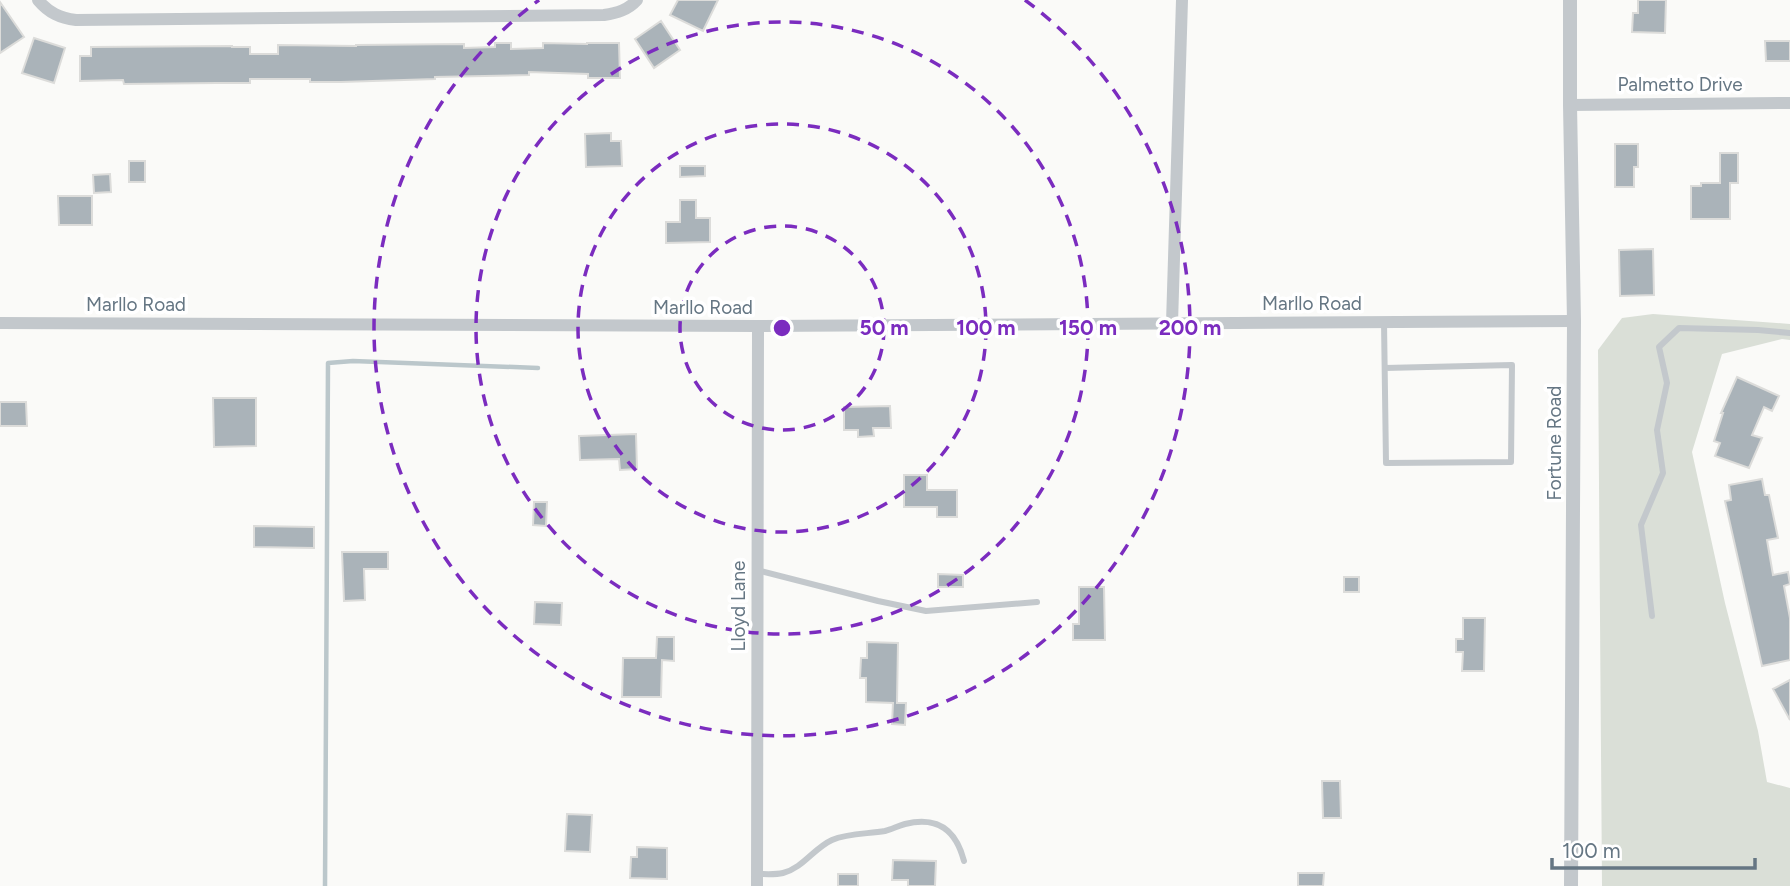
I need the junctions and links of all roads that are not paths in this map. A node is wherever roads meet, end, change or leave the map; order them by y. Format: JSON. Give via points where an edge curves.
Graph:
{"nodes":[{"id":1,"x":38,"y":0,"type":"edge"},
{"id":2,"x":637,"y":0,"type":"edge"},
{"id":3,"x":1182,"y":0,"type":"edge"},
{"id":4,"x":1570,"y":0,"type":"edge"},
{"id":5,"x":1790,"y":103,"type":"edge"},
{"id":6,"x":1570,"y":104,"type":"junction"},
{"id":7,"x":1574,"y":321,"type":"junction"},
{"id":8,"x":1384,"y":322,"type":"junction"},
{"id":9,"x":0,"y":323,"type":"edge"},
{"id":10,"x":1172,"y":323,"type":"junction"},
{"id":11,"x":758,"y":326,"type":"junction"},
{"id":12,"x":1790,"y":333,"type":"edge"},
{"id":13,"x":1385,"y":368,"type":"junction"},
{"id":14,"x":757,"y":570,"type":"junction"},
{"id":15,"x":1037,"y":602,"type":"dead end"},
{"id":16,"x":1651,"y":616,"type":"dead end"},
{"id":17,"x":964,"y":861,"type":"dead end"},
{"id":18,"x":757,"y":880,"type":"edge"},
{"id":19,"x":1571,"y":886,"type":"edge"}],
"edges":[{"from":1,"to":2,"type":"street","via":[[48,11],[76,20],[604,15],[618,13]]},
{"from":3,"to":10,"type":"street"},
{"from":4,"to":6,"type":"street","name":"Fortune Road"},
{"from":5,"to":6,"type":"street","name":"Palmetto Drive"},
{"from":6,"to":7,"type":"street","name":"Fortune Road"},
{"from":7,"to":8,"type":"street","name":"Marllo Road"},
{"from":7,"to":19,"type":"street","name":"Fortune Road"},
{"from":8,"to":10,"type":"street","name":"Marllo Road"},
{"from":8,"to":13,"type":"lane"},
{"from":9,"to":11,"type":"street","name":"Marllo Road"},
{"from":10,"to":11,"type":"street","name":"Marllo Road"},
{"from":11,"to":14,"type":"street","name":"Lloyd Lane"},
{"from":12,"to":16,"type":"lane","via":[[1679,328],[1659,347],[1667,383],[1657,430],[1663,472],[1641,525]]},
{"from":13,"to":13,"type":"lane","via":[[1386,463],[1511,462],[1512,365]]},
{"from":14,"to":15,"type":"lane","via":[[926,611]]},
{"from":14,"to":18,"type":"street","name":"Lloyd Lane"},
{"from":17,"to":18,"type":"lane","via":[[950,832],[930,822],[918,822],[838,838],[793,869]]}]}
